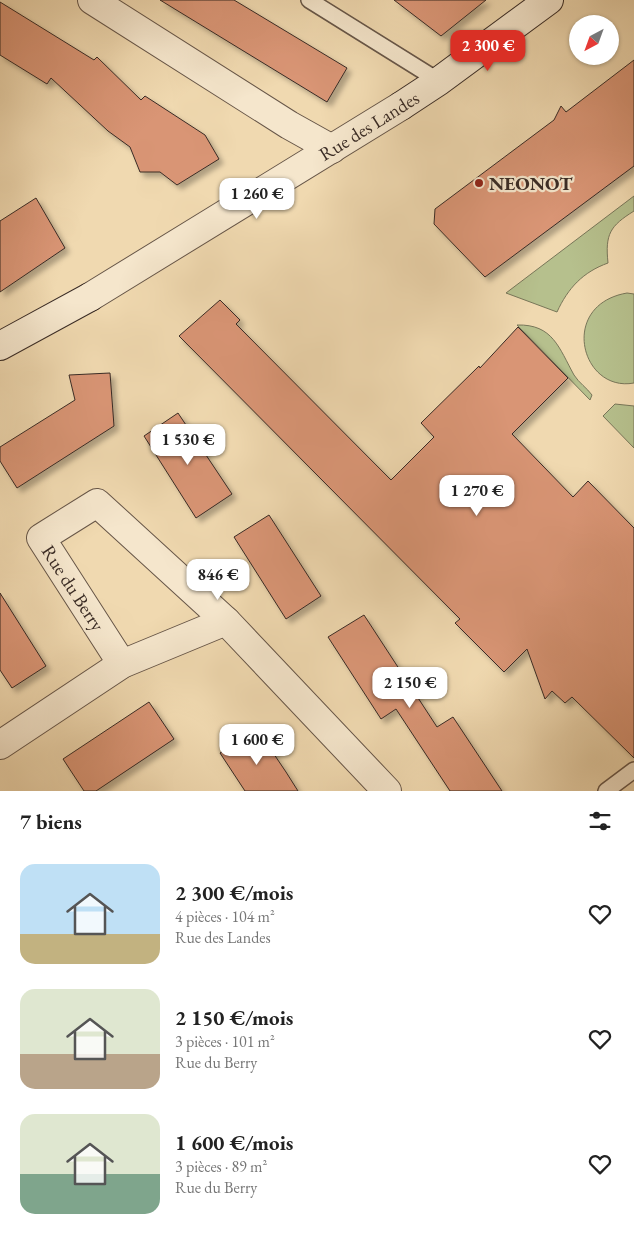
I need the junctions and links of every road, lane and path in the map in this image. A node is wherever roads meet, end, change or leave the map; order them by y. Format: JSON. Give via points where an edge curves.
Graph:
{"nodes":[{"id":1,"x":92,"y":0,"type":"edge"},
{"id":2,"x":309,"y":0,"type":"edge"},
{"id":3,"x":550,"y":0,"type":"edge"},
{"id":4,"x":439,"y":81,"type":"junction"},
{"id":5,"x":332,"y":149,"type":"junction"},
{"id":6,"x":0,"y":346,"type":"edge"},
{"id":7,"x":226,"y":621,"type":"junction"},
{"id":8,"x":122,"y":664,"type":"junction"},
{"id":9,"x":0,"y":745,"type":"edge"},
{"id":10,"x":632,"y":775,"type":"edge"},
{"id":11,"x":387,"y":791,"type":"edge"},
{"id":12,"x":606,"y":791,"type":"edge"}],
"edges":[{"from":1,"to":5,"type":"street"},
{"from":2,"to":4,"type":"lane"},
{"from":3,"to":4,"type":"street","name":"Rue des Landes"},
{"from":4,"to":5,"type":"street","name":"Rue des Landes"},
{"from":5,"to":6,"type":"street","name":"Rue des Landes","via":[[90,298]]},
{"from":7,"to":8,"type":"street"},
{"from":7,"to":8,"type":"street","name":"Rue du Berry","via":[[97,503],[41,538]]},
{"from":7,"to":11,"type":"street","name":"Rue du Berry"},
{"from":8,"to":9,"type":"street"},
{"from":10,"to":12,"type":"lane"}]}
